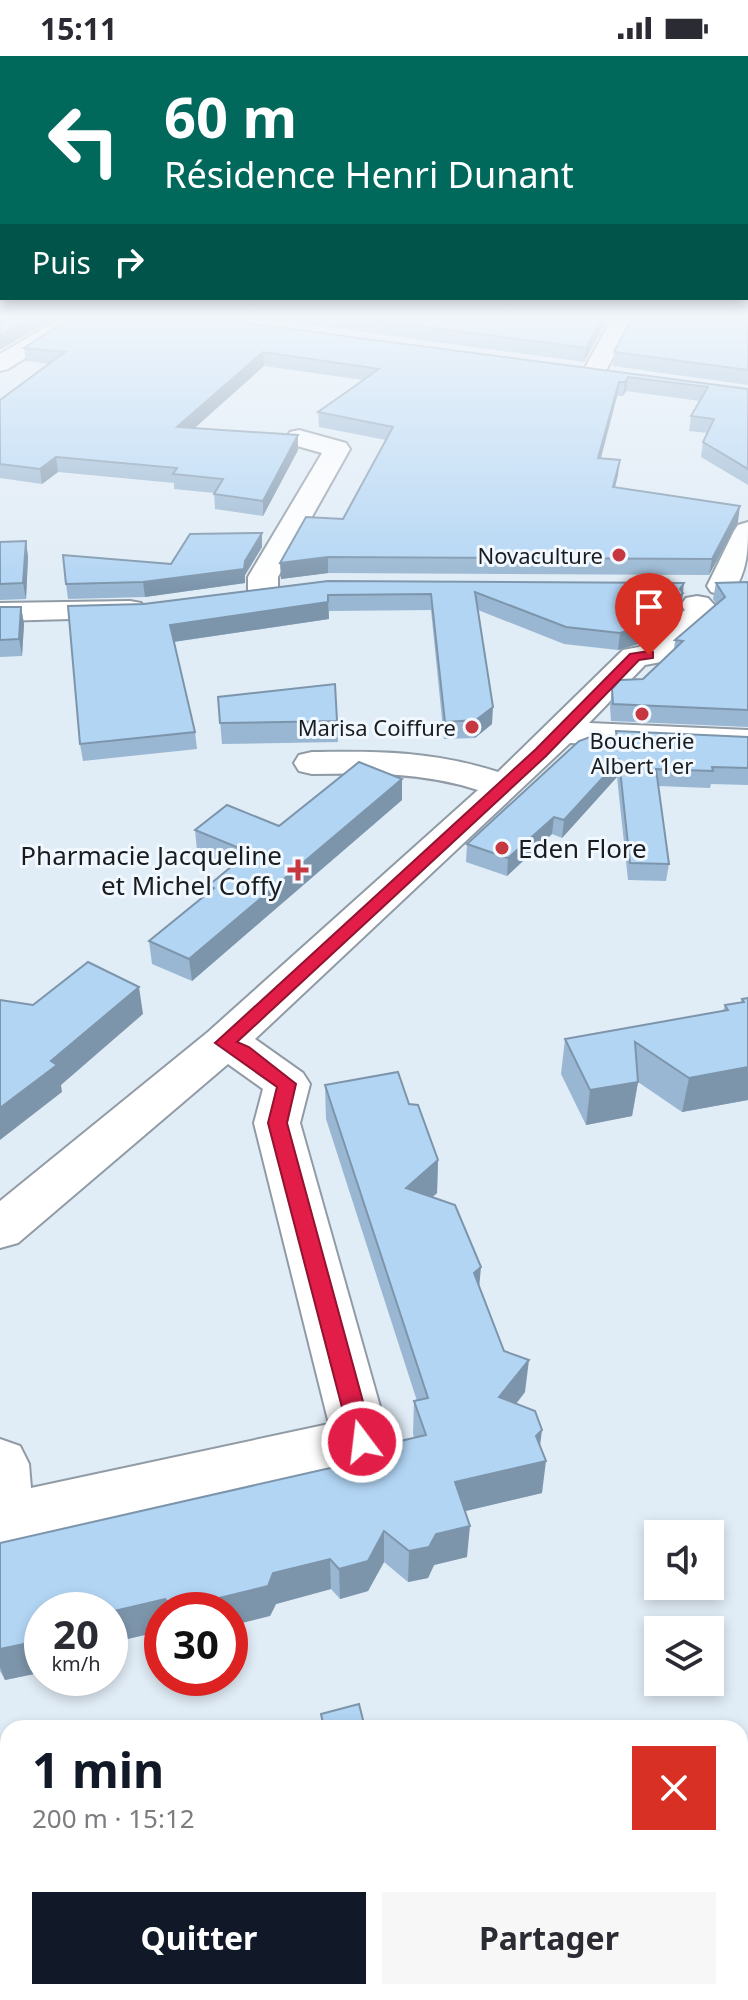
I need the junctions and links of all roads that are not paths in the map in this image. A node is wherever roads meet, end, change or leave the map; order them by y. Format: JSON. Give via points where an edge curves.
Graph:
{"nodes":[{"id":1,"x":299,"y":438,"type":"edge"},
{"id":2,"x":748,"y":531,"type":"edge"},
{"id":3,"x":712,"y":591,"type":"edge"},
{"id":4,"x":263,"y":593,"type":"edge"},
{"id":5,"x":156,"y":608,"type":"edge"},
{"id":6,"x":0,"y":612,"type":"edge"},
{"id":7,"x":635,"y":657,"type":"junction"},
{"id":8,"x":561,"y":732,"type":"junction"},
{"id":9,"x":748,"y":741,"type":"edge"},
{"id":10,"x":312,"y":763,"type":"dead end"},
{"id":11,"x":504,"y":786,"type":"junction"},
{"id":12,"x":224,"y":1043,"type":"junction"},
{"id":13,"x":0,"y":1229,"type":"edge"},
{"id":14,"x":0,"y":1464,"type":"edge"}],
"edges":[{"from":1,"to":4,"type":"street","via":[[337,449],[263,577]]},
{"from":2,"to":3,"type":"street"},
{"from":3,"to":7,"type":"street","via":[[704,611],[649,655]]},
{"from":3,"to":7,"type":"street","via":[[656,618],[630,649]]},
{"from":5,"to":6,"type":"street"},
{"from":7,"to":8,"type":"street"},
{"from":8,"to":9,"type":"street"},
{"from":8,"to":11,"type":"street"},
{"from":10,"to":11,"type":"street","via":[[448,768]]},
{"from":11,"to":12,"type":"street"},
{"from":12,"to":13,"type":"street"},
{"from":12,"to":14,"type":"street","via":[[287,1084],[277,1123],[362,1442],[4,1521]]}]}
